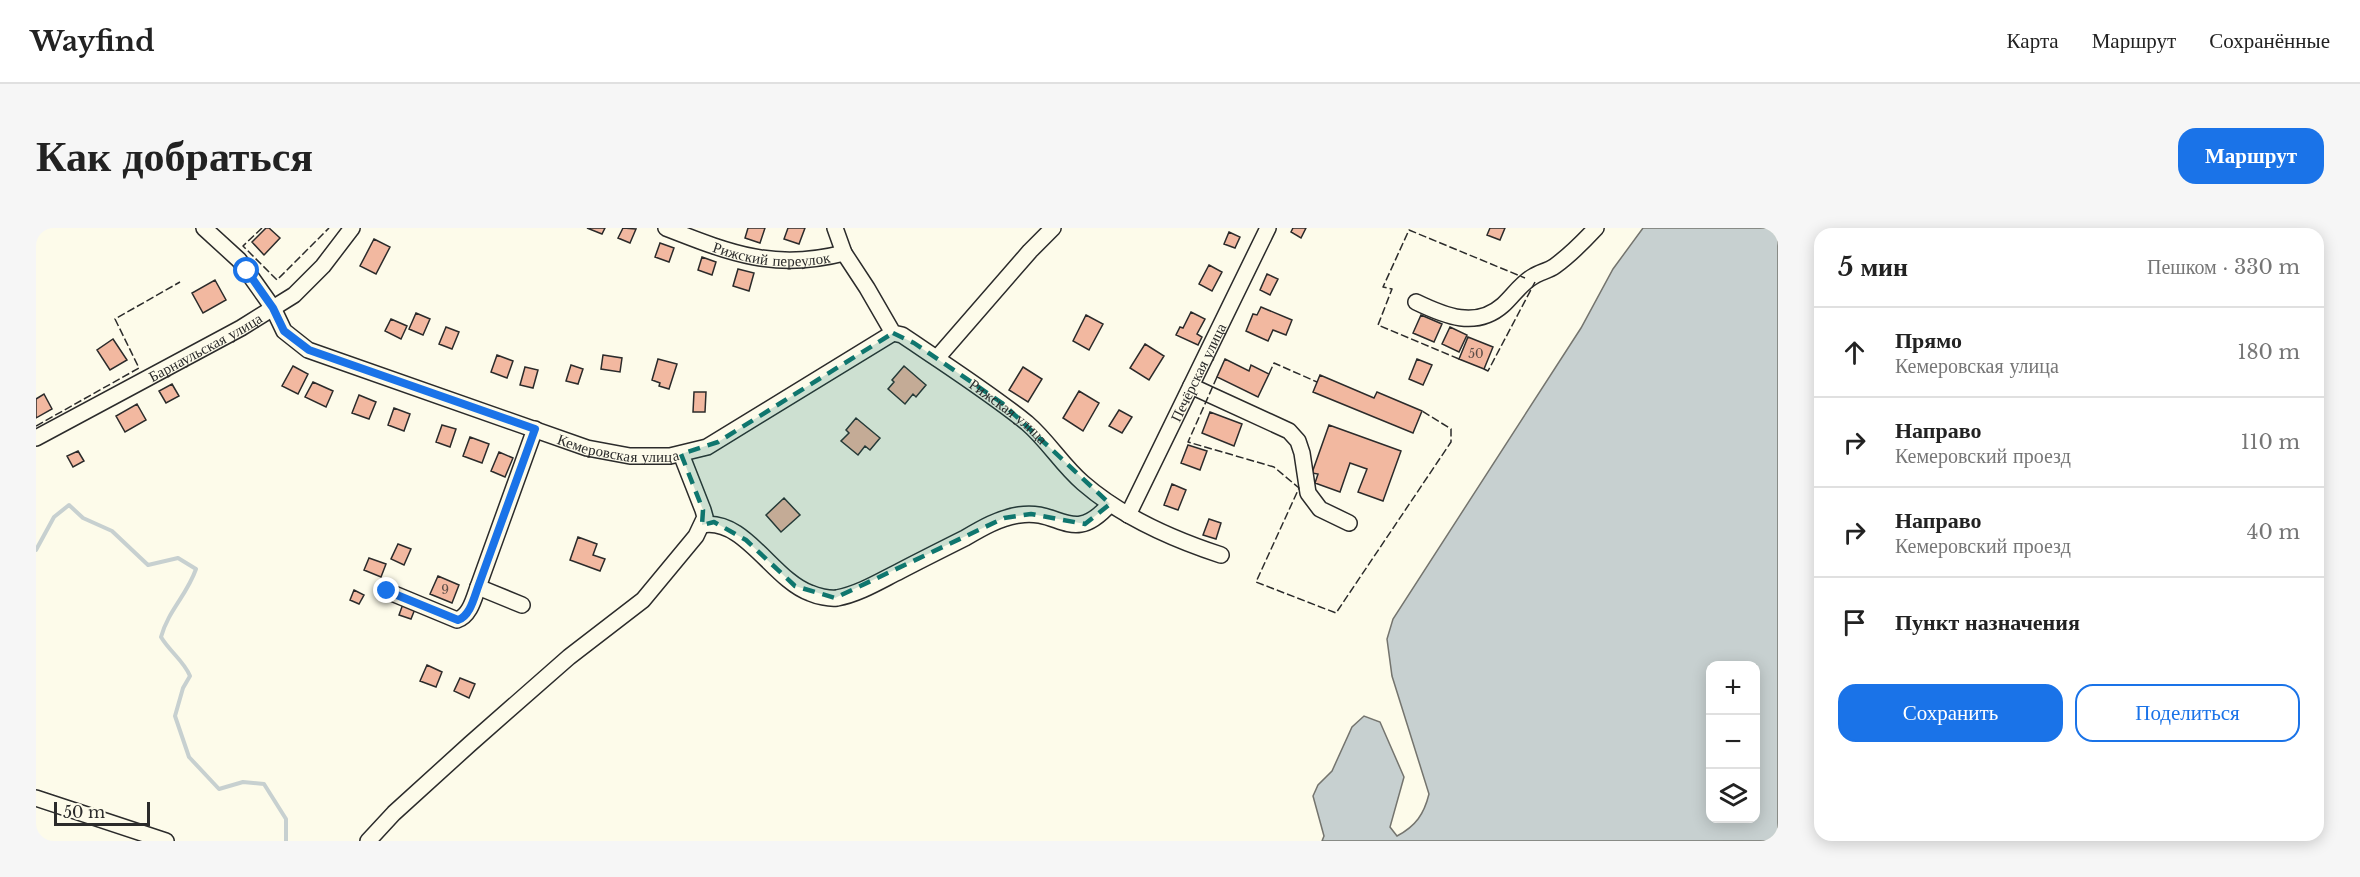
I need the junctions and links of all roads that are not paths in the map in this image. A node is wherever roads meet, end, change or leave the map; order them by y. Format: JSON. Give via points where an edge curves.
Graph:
{"nodes":[{"id":1,"x":204,"y":228,"type":"edge"},
{"id":2,"x":352,"y":228,"type":"edge"},
{"id":3,"x":666,"y":228,"type":"edge"},
{"id":4,"x":835,"y":228,"type":"edge"},
{"id":5,"x":1053,"y":228,"type":"edge"},
{"id":6,"x":1268,"y":228,"type":"edge"},
{"id":7,"x":1596,"y":228,"type":"edge"},
{"id":8,"x":844,"y":253,"type":"junction"},
{"id":9,"x":1416,"y":302,"type":"dead end"},
{"id":10,"x":273,"y":308,"type":"junction"},
{"id":11,"x":893,"y":333,"type":"junction"},
{"id":12,"x":937,"y":358,"type":"junction"},
{"id":13,"x":1191,"y":386,"type":"junction"},
{"id":14,"x":535,"y":429,"type":"junction"},
{"id":15,"x":36,"y":438,"type":"edge"},
{"id":16,"x":681,"y":454,"type":"junction"},
{"id":17,"x":1110,"y":504,"type":"junction"},
{"id":18,"x":1128,"y":515,"type":"junction"},
{"id":19,"x":1349,"y":523,"type":"dead end"},
{"id":20,"x":702,"y":525,"type":"junction"},
{"id":21,"x":1221,"y":555,"type":"dead end"},
{"id":22,"x":478,"y":587,"type":"junction"},
{"id":23,"x":387,"y":591,"type":"dead end"},
{"id":24,"x":522,"y":605,"type":"dead end"},
{"id":25,"x":36,"y":798,"type":"edge"},
{"id":26,"x":166,"y":841,"type":"edge"},
{"id":27,"x":369,"y":841,"type":"edge"}],
"edges":[{"from":1,"to":10,"type":"street","name":"Кемеровская улица","via":[[239,260]]},
{"from":2,"to":10,"type":"street","name":"Барнаульская улица","via":[[294,295]]},
{"from":3,"to":8,"type":"street","name":"Рижский переулок","via":[[727,251],[765,260],[801,261]]},
{"from":4,"to":8,"type":"street"},
{"from":5,"to":12,"type":"street"},
{"from":6,"to":13,"type":"street","name":"Печёрская улица"},
{"from":7,"to":9,"type":"street","via":[[1555,266],[1535,275],[1487,315],[1473,319],[1448,317]]},
{"from":8,"to":11,"type":"street"},
{"from":10,"to":14,"type":"street","name":"Кемеровская улица","via":[[284,331],[309,350]]},
{"from":10,"to":15,"type":"street","name":"Барнаульская улица"},
{"from":11,"to":12,"type":"street","name":"Рижская улица"},
{"from":11,"to":16,"type":"street","name":"Кемеровская улица","via":[[718,442]]},
{"from":12,"to":17,"type":"street","name":"Рижская улица","via":[[1028,424],[1082,482]]},
{"from":13,"to":18,"type":"street","name":"Печёрская улица"},
{"from":13,"to":19,"type":"street","via":[[1289,431],[1302,453],[1308,493],[1320,509]]},
{"from":14,"to":16,"type":"street","name":"Кемеровская улица","via":[[608,453]]},
{"from":14,"to":22,"type":"street"},
{"from":16,"to":20,"type":"street","via":[[703,510]]},
{"from":17,"to":18,"type":"street","name":"Рижская улица"},
{"from":17,"to":20,"type":"street","via":[[1096,520],[1085,524],[1031,514],[1004,518],[859,591],[835,598],[811,594],[795,586],[746,540],[714,522]]},
{"from":18,"to":21,"type":"street","name":"Рижская улица"},
{"from":20,"to":27,"type":"street","via":[[643,600],[486,729]]},
{"from":22,"to":23,"type":"street","via":[[468,611],[458,620]]},
{"from":22,"to":24,"type":"street"},
{"from":25,"to":26,"type":"street"}]}
